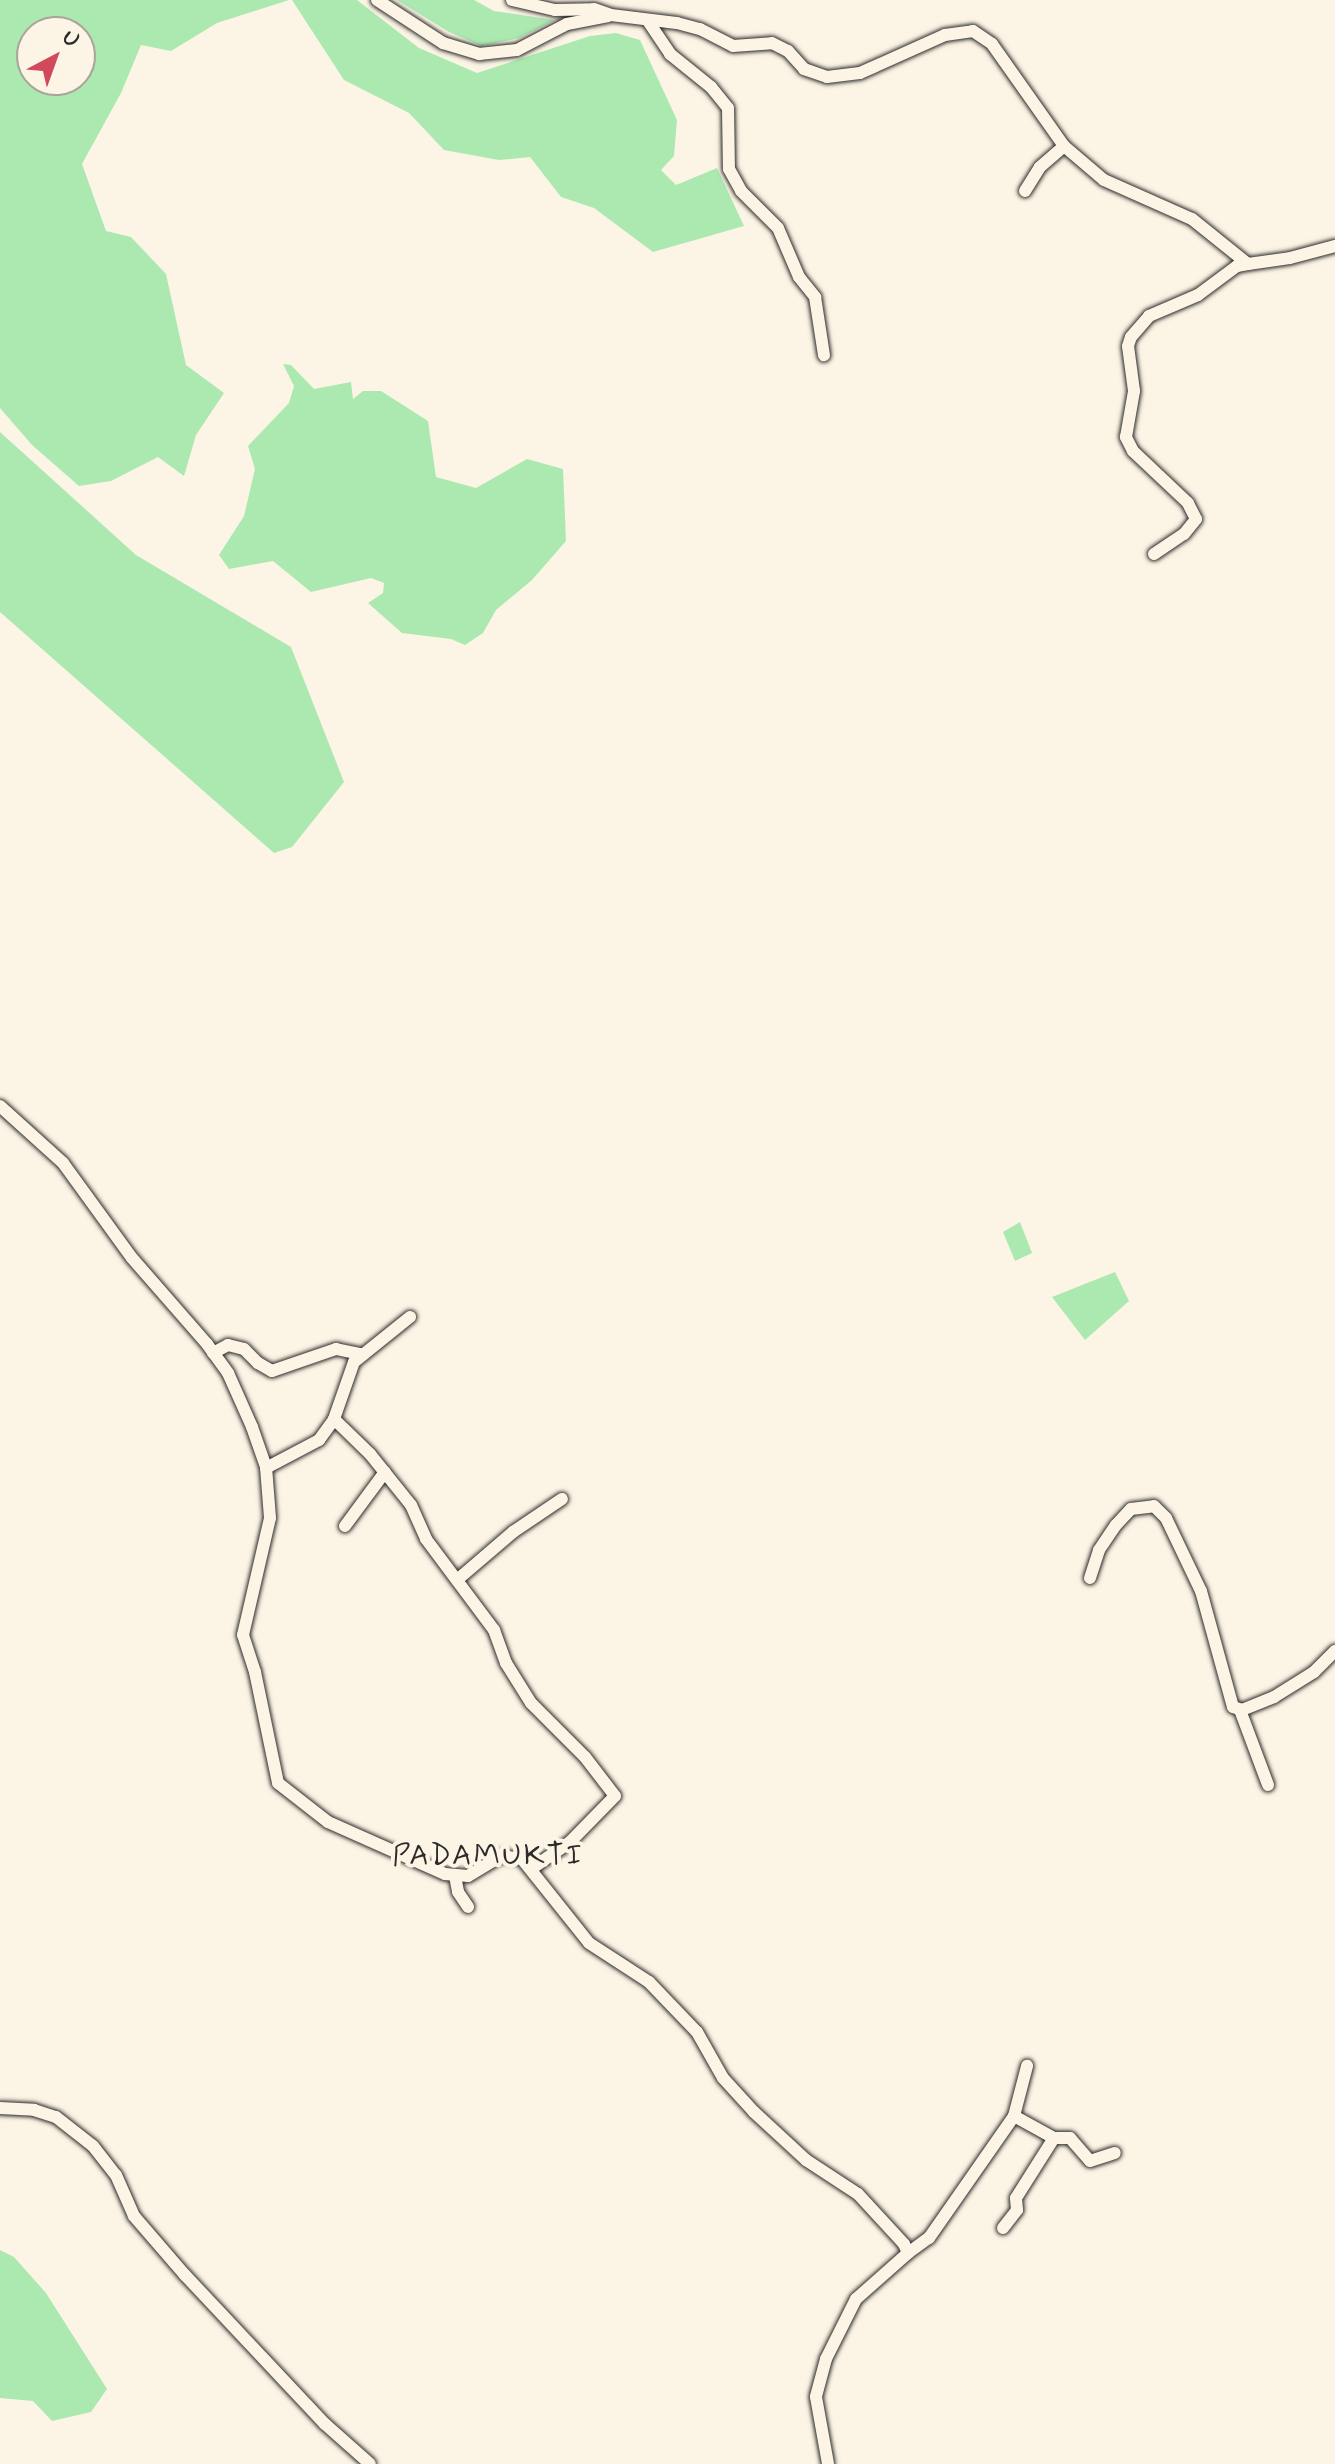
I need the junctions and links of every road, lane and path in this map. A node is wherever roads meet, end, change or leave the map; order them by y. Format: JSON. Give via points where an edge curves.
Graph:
{"nodes":[{"id":1,"x":377,"y":0,"type":"edge"},
{"id":2,"x":512,"y":0,"type":"edge"},
{"id":3,"x":611,"y":15,"type":"junction"},
{"id":4,"x":648,"y":21,"type":"junction"},
{"id":5,"x":1064,"y":146,"type":"junction"},
{"id":6,"x":1025,"y":191,"type":"dead end"},
{"id":7,"x":1335,"y":246,"type":"edge"},
{"id":8,"x":1248,"y":264,"type":"junction"},
{"id":9,"x":824,"y":355,"type":"dead end"},
{"id":10,"x":1154,"y":554,"type":"dead end"},
{"id":11,"x":0,"y":1106,"type":"edge"},
{"id":12,"x":410,"y":1317,"type":"dead end"},
{"id":13,"x":213,"y":1353,"type":"junction"},
{"id":14,"x":360,"y":1354,"type":"junction"},
{"id":15,"x":334,"y":1419,"type":"junction"},
{"id":16,"x":266,"y":1468,"type":"junction"},
{"id":17,"x":385,"y":1472,"type":"junction"},
{"id":18,"x":562,"y":1499,"type":"dead end"},
{"id":19,"x":345,"y":1526,"type":"dead end"},
{"id":20,"x":1090,"y":1578,"type":"dead end"},
{"id":21,"x":457,"y":1580,"type":"junction"},
{"id":22,"x":1335,"y":1651,"type":"edge"},
{"id":23,"x":1240,"y":1710,"type":"junction"},
{"id":24,"x":1268,"y":1785,"type":"dead end"},
{"id":25,"x":531,"y":1869,"type":"junction"},
{"id":26,"x":455,"y":1876,"type":"junction"},
{"id":27,"x":468,"y":1907,"type":"dead end"},
{"id":28,"x":1027,"y":2066,"type":"dead end"},
{"id":29,"x":0,"y":2108,"type":"edge"},
{"id":30,"x":1014,"y":2116,"type":"junction"},
{"id":31,"x":1054,"y":2138,"type":"junction"},
{"id":32,"x":1115,"y":2153,"type":"dead end"},
{"id":33,"x":1003,"y":2228,"type":"dead end"},
{"id":34,"x":908,"y":2253,"type":"junction"},
{"id":35,"x":370,"y":2464,"type":"edge"},
{"id":36,"x":828,"y":2464,"type":"edge"}],
"edges":[{"from":1,"to":3,"type":"street","via":[[443,43],[479,54],[517,50],[567,24]]},
{"from":2,"to":3,"type":"street"},
{"from":3,"to":4,"type":"street"},
{"from":4,"to":5,"type":"street","via":[[700,29],[733,46],[780,45],[804,69],[827,77],[860,73],[945,35],[973,31],[992,44]]},
{"from":4,"to":9,"type":"street","via":[[670,54],[728,108],[729,169],[741,191],[778,228],[799,277],[815,297]]},
{"from":5,"to":6,"type":"street","via":[[1040,167]]},
{"from":5,"to":8,"type":"street","via":[[1104,180],[1192,219]]},
{"from":7,"to":8,"type":"street"},
{"from":8,"to":10,"type":"street","via":[[1237,266],[1198,295],[1149,316],[1128,346],[1134,391],[1126,437],[1133,451],[1188,503],[1196,519]]},
{"from":11,"to":13,"type":"street","via":[[63,1163],[132,1258]]},
{"from":12,"to":14,"type":"street"},
{"from":13,"to":14,"type":"street","via":[[228,1345],[244,1349],[272,1371],[336,1349]]},
{"from":13,"to":16,"type":"street","via":[[228,1373]]},
{"from":14,"to":15,"type":"street"},
{"from":15,"to":16,"type":"street","via":[[319,1440]]},
{"from":15,"to":17,"type":"street"},
{"from":16,"to":26,"type":"street","via":[[270,1518],[243,1635],[278,1783],[328,1822]]},
{"from":17,"to":19,"type":"street"},
{"from":17,"to":21,"type":"street"},
{"from":18,"to":21,"type":"street","via":[[524,1523]]},
{"from":20,"to":23,"type":"street","via":[[1099,1550],[1131,1509],[1159,1509],[1201,1591],[1228,1698]]},
{"from":21,"to":25,"type":"street","via":[[494,1630],[506,1663],[531,1703],[615,1796],[572,1840]]},
{"from":22,"to":23,"type":"street","via":[[1284,1691]]},
{"from":23,"to":24,"type":"street"},
{"from":25,"to":26,"type":"street","via":[[509,1855],[468,1876]]},
{"from":25,"to":34,"type":"street","via":[[589,1943],[649,1982],[697,2032],[723,2078],[754,2112],[806,2160],[874,2209]]},
{"from":26,"to":27,"type":"street"},
{"from":28,"to":30,"type":"street"},
{"from":29,"to":35,"type":"street","via":[[56,2117],[88,2141],[116,2175],[134,2216],[185,2275],[325,2424]]},
{"from":30,"to":31,"type":"street"},
{"from":30,"to":34,"type":"street","via":[[930,2235]]},
{"from":31,"to":32,"type":"street","via":[[1070,2138],[1091,2161]]},
{"from":31,"to":33,"type":"street","via":[[1017,2195],[1017,2210]]},
{"from":34,"to":36,"type":"street","via":[[856,2299],[826,2359],[816,2397]]}]}
